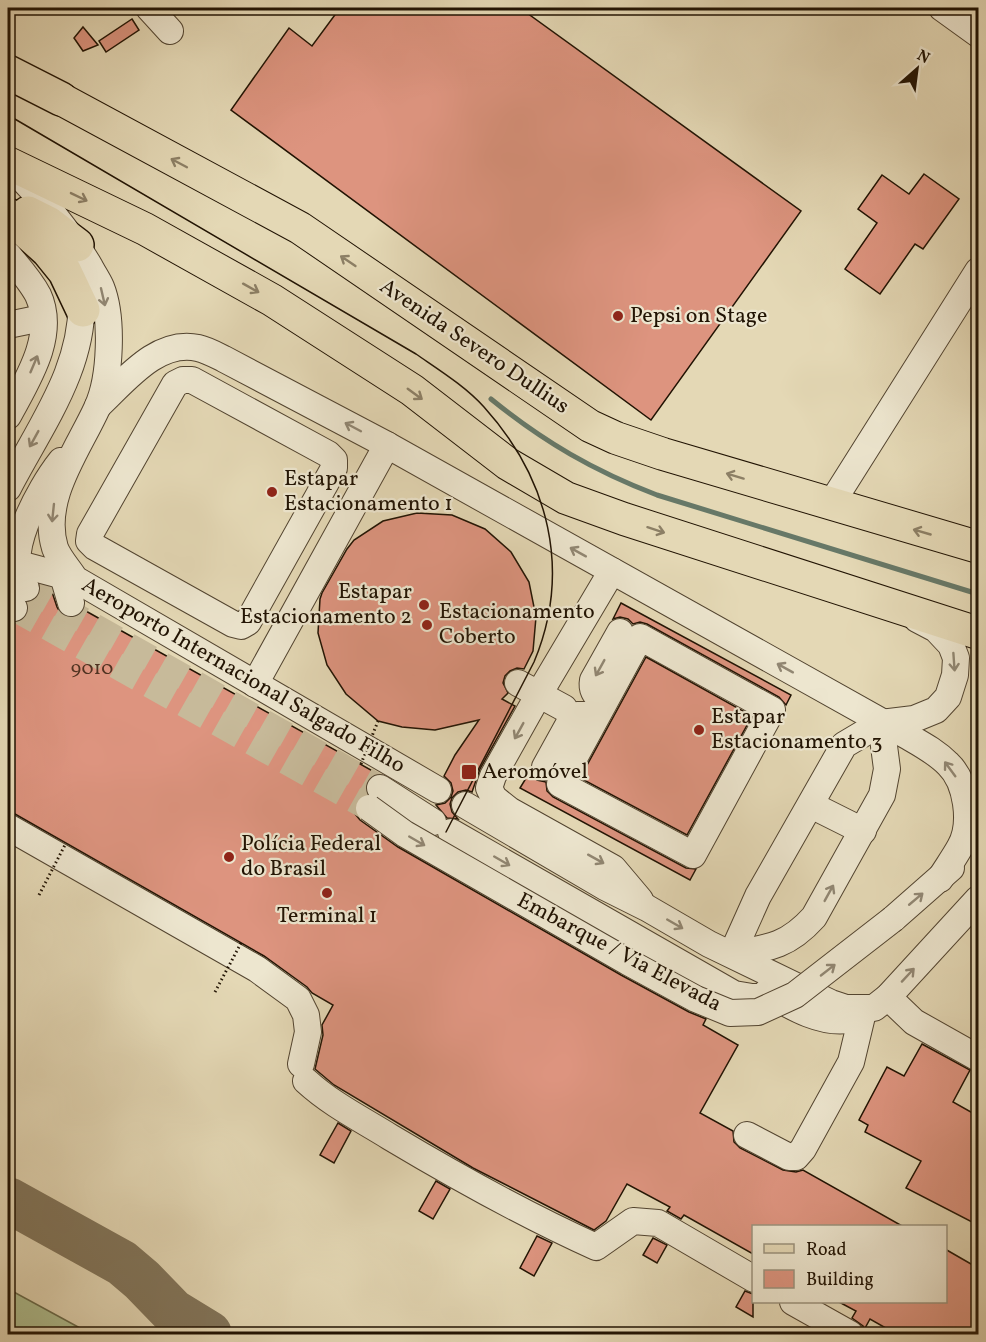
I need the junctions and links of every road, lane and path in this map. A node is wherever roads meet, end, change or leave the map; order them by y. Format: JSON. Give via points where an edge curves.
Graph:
{"nodes":[{"id":1,"x":149,"y":8,"type":"edge"},
{"id":2,"x":942,"y":8,"type":"edge"},
{"id":3,"x":170,"y":31,"type":"dead end"},
{"id":4,"x":978,"y":34,"type":"edge"},
{"id":5,"x":8,"y":60,"type":"edge"},
{"id":6,"x":8,"y":72,"type":"edge"},
{"id":7,"x":61,"y":99,"type":"junction"},
{"id":8,"x":8,"y":163,"type":"edge"},
{"id":9,"x":8,"y":203,"type":"edge"},
{"id":10,"x":8,"y":215,"type":"edge"},
{"id":11,"x":77,"y":244,"type":"junction"},
{"id":12,"x":8,"y":255,"type":"edge"},
{"id":13,"x":977,"y":275,"type":"edge"},
{"id":14,"x":82,"y":310,"type":"junction"},
{"id":15,"x":42,"y":318,"type":"junction"},
{"id":16,"x":8,"y":325,"type":"edge"},
{"id":17,"x":11,"y":403,"type":"edge"},
{"id":18,"x":98,"y":406,"type":"junction"},
{"id":19,"x":80,"y":439,"type":"junction"},
{"id":20,"x":387,"y":445,"type":"junction"},
{"id":21,"x":8,"y":488,"type":"edge"},
{"id":22,"x":831,"y":504,"type":"junction"},
{"id":23,"x":307,"y":517,"type":"junction"},
{"id":24,"x":337,"y":535,"type":"junction"},
{"id":25,"x":978,"y":548,"type":"edge"},
{"id":26,"x":287,"y":552,"type":"junction"},
{"id":27,"x":8,"y":562,"type":"edge"},
{"id":28,"x":324,"y":566,"type":"junction"},
{"id":29,"x":612,"y":572,"type":"junction"},
{"id":30,"x":69,"y":586,"type":"junction"},
{"id":31,"x":16,"y":600,"type":"edge"},
{"id":32,"x":902,"y":610,"type":"junction"},
{"id":33,"x":620,"y":632,"type":"dead end"},
{"id":34,"x":978,"y":633,"type":"edge"},
{"id":35,"x":255,"y":684,"type":"junction"},
{"id":36,"x":528,"y":688,"type":"junction"},
{"id":37,"x":564,"y":708,"type":"dead end"},
{"id":38,"x":600,"y":709,"type":"junction"},
{"id":39,"x":378,"y":721,"type":"dead end"},
{"id":40,"x":881,"y":723,"type":"junction"},
{"id":41,"x":361,"y":765,"type":"dead end"},
{"id":42,"x":545,"y":767,"type":"dead end"},
{"id":43,"x":438,"y":790,"type":"dead end"},
{"id":44,"x":465,"y":805,"type":"dead end"},
{"id":45,"x":811,"y":805,"type":"junction"},
{"id":46,"x":8,"y":827,"type":"edge"},
{"id":47,"x":863,"y":831,"type":"junction"},
{"id":48,"x":978,"y":842,"type":"edge"},
{"id":49,"x":65,"y":844,"type":"dead end"},
{"id":50,"x":940,"y":879,"type":"junction"},
{"id":51,"x":39,"y":894,"type":"dead end"},
{"id":52,"x":978,"y":899,"type":"edge"},
{"id":53,"x":647,"y":908,"type":"junction"},
{"id":54,"x":241,"y":943,"type":"dead end"},
{"id":55,"x":720,"y":949,"type":"junction"},
{"id":56,"x":214,"y":992,"type":"dead end"},
{"id":57,"x":775,"y":997,"type":"junction"},
{"id":58,"x":875,"y":1007,"type":"junction"},
{"id":59,"x":978,"y":1058,"type":"edge"},
{"id":60,"x":747,"y":1135,"type":"dead end"},
{"id":61,"x":752,"y":1278,"type":"edge"},
{"id":62,"x":795,"y":1303,"type":"edge"},
{"id":63,"x":850,"y":1335,"type":"edge"}],
"edges":[{"from":1,"to":3,"type":"street"},
{"from":2,"to":4,"type":"street"},
{"from":5,"to":7,"type":"street","name":"Avenida Severo Dullius"},
{"from":6,"to":7,"type":"highway"},
{"from":22,"to":7,"type":"main road","name":"Avenida Severo Dullius","one_way":true,"via":[[663,454],[590,426],[300,228]]},
{"from":8,"to":11,"type":"street"},
{"from":8,"to":32,"type":"main road","one_way":true,"via":[[145,229],[272,300],[412,390],[508,464],[566,498]]},
{"from":9,"to":11,"type":"highway","via":[[48,223]]},
{"from":10,"to":14,"type":"highway","via":[[65,272]]},
{"from":11,"to":14,"type":"street"},
{"from":11,"to":18,"type":"street","one_way":true,"via":[[101,287],[108,319],[109,356]]},
{"from":12,"to":15,"type":"street","via":[[39,297]]},
{"from":13,"to":22,"type":"street"},
{"from":14,"to":21,"type":"street","one_way":true,"via":[[76,353]]},
{"from":15,"to":16,"type":"street"},
{"from":17,"to":15,"type":"street","one_way":true,"via":[[37,361]]},
{"from":18,"to":19,"type":"street"},
{"from":20,"to":18,"type":"street","one_way":true,"via":[[199,348],[178,346],[156,354]]},
{"from":19,"to":27,"type":"street","via":[[33,497],[17,530]]},
{"from":19,"to":30,"type":"street","one_way":true,"via":[[54,499],[51,528]]},
{"from":20,"to":24,"type":"street"},
{"from":29,"to":20,"type":"street","one_way":true},
{"from":25,"to":22,"type":"main road","name":"Avenida Severo Dullius","one_way":true},
{"from":23,"to":24,"type":"street"},
{"from":23,"to":26,"type":"street"},
{"from":23,"to":26,"type":"street","via":[[334,468],[334,460],[192,380],[183,380],[175,384],[89,541],[241,626],[248,622]]},
{"from":24,"to":28,"type":"street"},
{"from":26,"to":28,"type":"street"},
{"from":27,"to":30,"type":"street","name":"Aeroporto Internacional Salgado Filho"},
{"from":27,"to":31,"type":"street","via":[[17,581]]},
{"from":28,"to":35,"type":"street"},
{"from":29,"to":36,"type":"street"},
{"from":40,"to":29,"type":"street","one_way":true},
{"from":30,"to":35,"type":"street","name":"Aeroporto Internacional Salgado Filho"},
{"from":32,"to":34,"type":"main road"},
{"from":32,"to":40,"type":"street","one_way":true,"via":[[936,629],[951,645],[956,658],[955,675],[948,698],[936,710],[914,720]]},
{"from":33,"to":38,"type":"street","one_way":true,"via":[[593,680]]},
{"from":35,"to":43,"type":"street","name":"Aeroporto Internacional Salgado Filho"},
{"from":36,"to":37,"type":"street"},
{"from":36,"to":53,"type":"street","one_way":true,"via":[[489,788],[494,798],[613,868]]},
{"from":38,"to":38,"type":"street","via":[[640,637],[772,710],[695,854],[560,784]]},
{"from":38,"to":42,"type":"street","via":[[571,720]]},
{"from":39,"to":41,"type":"path","bridge":true},
{"from":40,"to":45,"type":"street","via":[[844,745]]},
{"from":40,"to":47,"type":"street","via":[[887,769],[882,795]]},
{"from":50,"to":40,"type":"street","one_way":true,"via":[[962,846],[968,817],[964,791],[950,766],[935,752]]},
{"from":44,"to":53,"type":"street"},
{"from":45,"to":47,"type":"street"},
{"from":45,"to":55,"type":"street","via":[[753,905]]},
{"from":46,"to":61,"type":"street","via":[[257,969],[298,999],[306,1015],[308,1032],[303,1073],[321,1095],[528,1216],[596,1248],[633,1221],[657,1223]]},
{"from":55,"to":47,"type":"street","one_way":true,"via":[[781,944],[800,933],[825,901]]},
{"from":48,"to":50,"type":"street","name":"Embarque / Via Elevada"},
{"from":49,"to":51,"type":"path","bridge":true},
{"from":57,"to":50,"type":"street","name":"Embarque / Via Elevada","one_way":true,"bridge":true,"via":[[734,994],[442,827],[374,798],[405,834],[628,962],[730,1013],[758,1012],[795,995]]},
{"from":58,"to":52,"type":"street","one_way":true},
{"from":53,"to":55,"type":"street","one_way":true},
{"from":54,"to":56,"type":"path","bridge":true},
{"from":55,"to":57,"type":"street"},
{"from":55,"to":58,"type":"street","via":[[831,1003],[846,1008]]},
{"from":57,"to":58,"type":"street","via":[[836,1022]]},
{"from":58,"to":59,"type":"street","via":[[914,1022]]},
{"from":58,"to":60,"type":"street","via":[[851,1062],[796,1157]]},
{"from":62,"to":63,"type":"street"}]}
